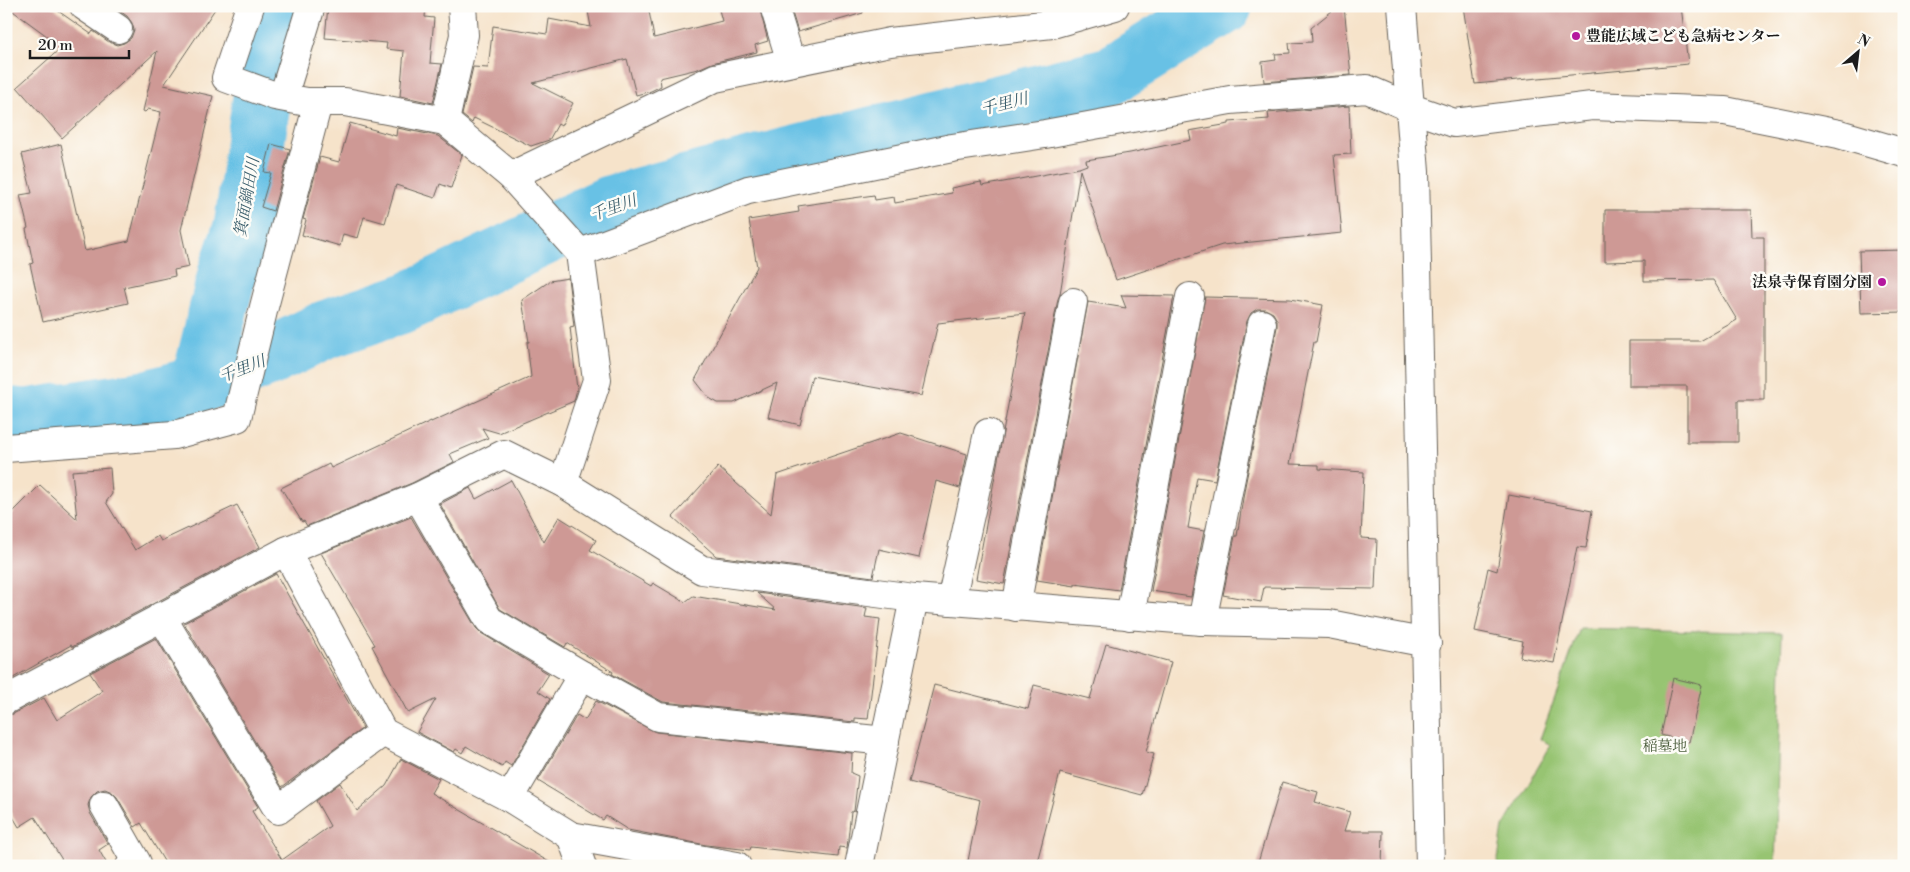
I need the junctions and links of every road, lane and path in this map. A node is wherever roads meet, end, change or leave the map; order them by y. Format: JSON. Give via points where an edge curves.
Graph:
{"nodes":[{"id":1,"x":85,"y":6,"type":"edge"},
{"id":2,"x":250,"y":6,"type":"edge"},
{"id":3,"x":311,"y":6,"type":"edge"},
{"id":4,"x":462,"y":6,"type":"edge"},
{"id":5,"x":774,"y":6,"type":"edge"},
{"id":6,"x":1115,"y":6,"type":"edge"},
{"id":7,"x":1403,"y":13,"type":"edge"},
{"id":8,"x":118,"y":29,"type":"dead end"},
{"id":9,"x":791,"y":62,"type":"junction"},
{"id":10,"x":279,"y":96,"type":"junction"},
{"id":11,"x":318,"y":102,"type":"junction"},
{"id":12,"x":1411,"y":108,"type":"junction"},
{"id":13,"x":446,"y":121,"type":"junction"},
{"id":14,"x":1904,"y":153,"type":"edge"},
{"id":15,"x":511,"y":176,"type":"junction"},
{"id":16,"x":580,"y":253,"type":"junction"},
{"id":17,"x":1190,"y":297,"type":"dead end"},
{"id":18,"x":1073,"y":302,"type":"dead end"},
{"id":19,"x":1262,"y":324,"type":"dead end"},
{"id":20,"x":988,"y":433,"type":"dead end"},
{"id":21,"x":6,"y":448,"type":"edge"},
{"id":22,"x":563,"y":483,"type":"junction"},
{"id":23,"x":418,"y":498,"type":"junction"},
{"id":24,"x":286,"y":551,"type":"junction"},
{"id":25,"x":914,"y":598,"type":"junction"},
{"id":26,"x":951,"y":602,"type":"junction"},
{"id":27,"x":1016,"y":607,"type":"junction"},
{"id":28,"x":161,"y":616,"type":"junction"},
{"id":29,"x":1130,"y":616,"type":"junction"},
{"id":30,"x":1202,"y":621,"type":"junction"},
{"id":31,"x":1426,"y":643,"type":"junction"},
{"id":32,"x":582,"y":675,"type":"junction"},
{"id":33,"x":6,"y":700,"type":"edge"},
{"id":34,"x":383,"y":732,"type":"junction"},
{"id":35,"x":885,"y":741,"type":"junction"},
{"id":36,"x":510,"y":798,"type":"junction"},
{"id":37,"x":104,"y":805,"type":"dead end"},
{"id":38,"x":571,"y":836,"type":"junction"},
{"id":39,"x":130,"y":866,"type":"edge"},
{"id":40,"x":582,"y":866,"type":"edge"},
{"id":41,"x":737,"y":866,"type":"edge"},
{"id":42,"x":859,"y":866,"type":"edge"},
{"id":43,"x":1430,"y":866,"type":"edge"}],
"edges":[{"from":1,"to":8,"type":"street"},
{"from":2,"to":10,"type":"street","via":[[226,78]]},
{"from":3,"to":10,"type":"street"},
{"from":4,"to":13,"type":"street","via":[[464,35]]},
{"from":5,"to":9,"type":"street"},
{"from":6,"to":9,"type":"street","via":[[1052,24],[890,42]]},
{"from":7,"to":12,"type":"street"},
{"from":9,"to":15,"type":"street","via":[[715,78]]},
{"from":10,"to":11,"type":"street"},
{"from":11,"to":13,"type":"street","via":[[345,102]]},
{"from":11,"to":21,"type":"street","via":[[237,418],[174,435]]},
{"from":12,"to":14,"type":"street","via":[[1454,123],[1592,106],[1725,111],[1839,134]]},
{"from":12,"to":16,"type":"street","via":[[1367,89],[1240,99],[952,148],[748,190]]},
{"from":12,"to":31,"type":"street"},
{"from":13,"to":15,"type":"street"},
{"from":15,"to":16,"type":"street"},
{"from":16,"to":22,"type":"street","via":[[597,380]]},
{"from":17,"to":29,"type":"street"},
{"from":18,"to":27,"type":"street"},
{"from":19,"to":30,"type":"street"},
{"from":20,"to":26,"type":"street"},
{"from":22,"to":23,"type":"street","via":[[504,454]]},
{"from":22,"to":25,"type":"street","via":[[702,570]]},
{"from":23,"to":24,"type":"street"},
{"from":23,"to":32,"type":"street","via":[[489,620]]},
{"from":24,"to":28,"type":"street"},
{"from":24,"to":34,"type":"street"},
{"from":25,"to":26,"type":"street"},
{"from":25,"to":35,"type":"street"},
{"from":26,"to":27,"type":"street"},
{"from":27,"to":29,"type":"street"},
{"from":28,"to":33,"type":"street"},
{"from":28,"to":34,"type":"street","via":[[278,810]]},
{"from":29,"to":30,"type":"street"},
{"from":30,"to":31,"type":"street","via":[[1329,624]]},
{"from":31,"to":43,"type":"street"},
{"from":32,"to":35,"type":"street","via":[[658,717]]},
{"from":32,"to":36,"type":"street"},
{"from":34,"to":36,"type":"street"},
{"from":35,"to":42,"type":"street"},
{"from":36,"to":38,"type":"street"},
{"from":37,"to":39,"type":"street","via":[[137,863]]},
{"from":38,"to":40,"type":"street"},
{"from":38,"to":41,"type":"street"}]}
